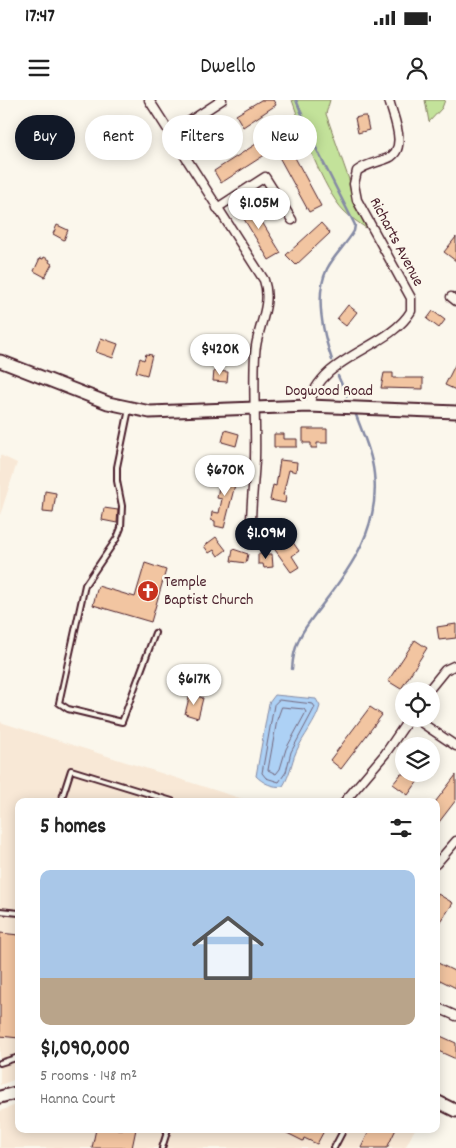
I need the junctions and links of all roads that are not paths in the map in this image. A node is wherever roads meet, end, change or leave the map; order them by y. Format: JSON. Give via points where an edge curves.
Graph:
{"nodes":[{"id":1,"x":149,"y":100,"type":"edge"},
{"id":2,"x":222,"y":100,"type":"edge"},
{"id":3,"x":389,"y":100,"type":"edge"},
{"id":4,"x":199,"y":115,"type":"edge"},
{"id":5,"x":162,"y":121,"type":"edge"},
{"id":6,"x":187,"y":160,"type":"edge"},
{"id":7,"x":217,"y":208,"type":"junction"},
{"id":8,"x":292,"y":220,"type":"dead end"},
{"id":9,"x":0,"y":361,"type":"edge"},
{"id":10,"x":308,"y":406,"type":"junction"},
{"id":11,"x":255,"y":408,"type":"junction"},
{"id":12,"x":129,"y":409,"type":"junction"},
{"id":13,"x":456,"y":412,"type":"edge"},
{"id":14,"x":251,"y":525,"type":"dead end"},
{"id":15,"x":155,"y":633,"type":"dead end"},
{"id":16,"x":456,"y":665,"type":"edge"},
{"id":17,"x":435,"y":682,"type":"edge"},
{"id":18,"x":404,"y":727,"type":"edge"},
{"id":19,"x":428,"y":727,"type":"edge"},
{"id":20,"x":456,"y":746,"type":"edge"},
{"id":21,"x":62,"y":798,"type":"edge"},
{"id":22,"x":162,"y":798,"type":"edge"},
{"id":23,"x":348,"y":798,"type":"edge"},
{"id":24,"x":456,"y":841,"type":"edge"},
{"id":25,"x":440,"y":859,"type":"edge"},
{"id":26,"x":0,"y":911,"type":"edge"},
{"id":27,"x":15,"y":913,"type":"edge"},
{"id":28,"x":440,"y":1009,"type":"edge"},
{"id":29,"x":456,"y":1016,"type":"edge"},
{"id":30,"x":15,"y":1058,"type":"edge"},
{"id":31,"x":0,"y":1063,"type":"edge"},
{"id":32,"x":15,"y":1093,"type":"edge"},
{"id":33,"x":0,"y":1098,"type":"edge"},
{"id":34,"x":440,"y":1103,"type":"edge"},
{"id":35,"x":456,"y":1111,"type":"edge"},
{"id":36,"x":167,"y":1133,"type":"edge"},
{"id":37,"x":342,"y":1133,"type":"edge"},
{"id":38,"x":162,"y":1148,"type":"edge"},
{"id":39,"x":334,"y":1148,"type":"edge"}],
"edges":[{"from":1,"to":5,"type":"street"},
{"from":2,"to":4,"type":"street"},
{"from":3,"to":10,"type":"street","name":"Richarts Avenue","via":[[400,140],[398,147],[388,159],[357,171],[354,192],[411,298],[411,311],[400,324],[323,377]]},
{"from":6,"to":7,"type":"street"},
{"from":7,"to":8,"type":"street","via":[[264,177]]},
{"from":7,"to":11,"type":"street","via":[[267,288],[267,307],[256,349]]},
{"from":9,"to":12,"type":"main road","name":"Dogwood Road"},
{"from":10,"to":11,"type":"main road","name":"Dogwood Road"},
{"from":10,"to":13,"type":"main road","name":"Dogwood Road"},
{"from":11,"to":12,"type":"main road","name":"Dogwood Road","via":[[176,412]]},
{"from":11,"to":14,"type":"street"},
{"from":12,"to":15,"type":"lane","via":[[117,467],[121,528],[85,585],[59,703],[68,709],[122,722]]},
{"from":16,"to":17,"type":"street","via":[[445,670]]},
{"from":18,"to":23,"type":"street"},
{"from":19,"to":20,"type":"street"},
{"from":21,"to":22,"type":"lane","via":[[71,770]]},
{"from":24,"to":25,"type":"street"},
{"from":26,"to":27,"type":"lane"},
{"from":28,"to":29,"type":"street"},
{"from":30,"to":31,"type":"lane"},
{"from":32,"to":33,"type":"main road"},
{"from":34,"to":35,"type":"main road"},
{"from":36,"to":38,"type":"lane"},
{"from":37,"to":39,"type":"lane"}]}
